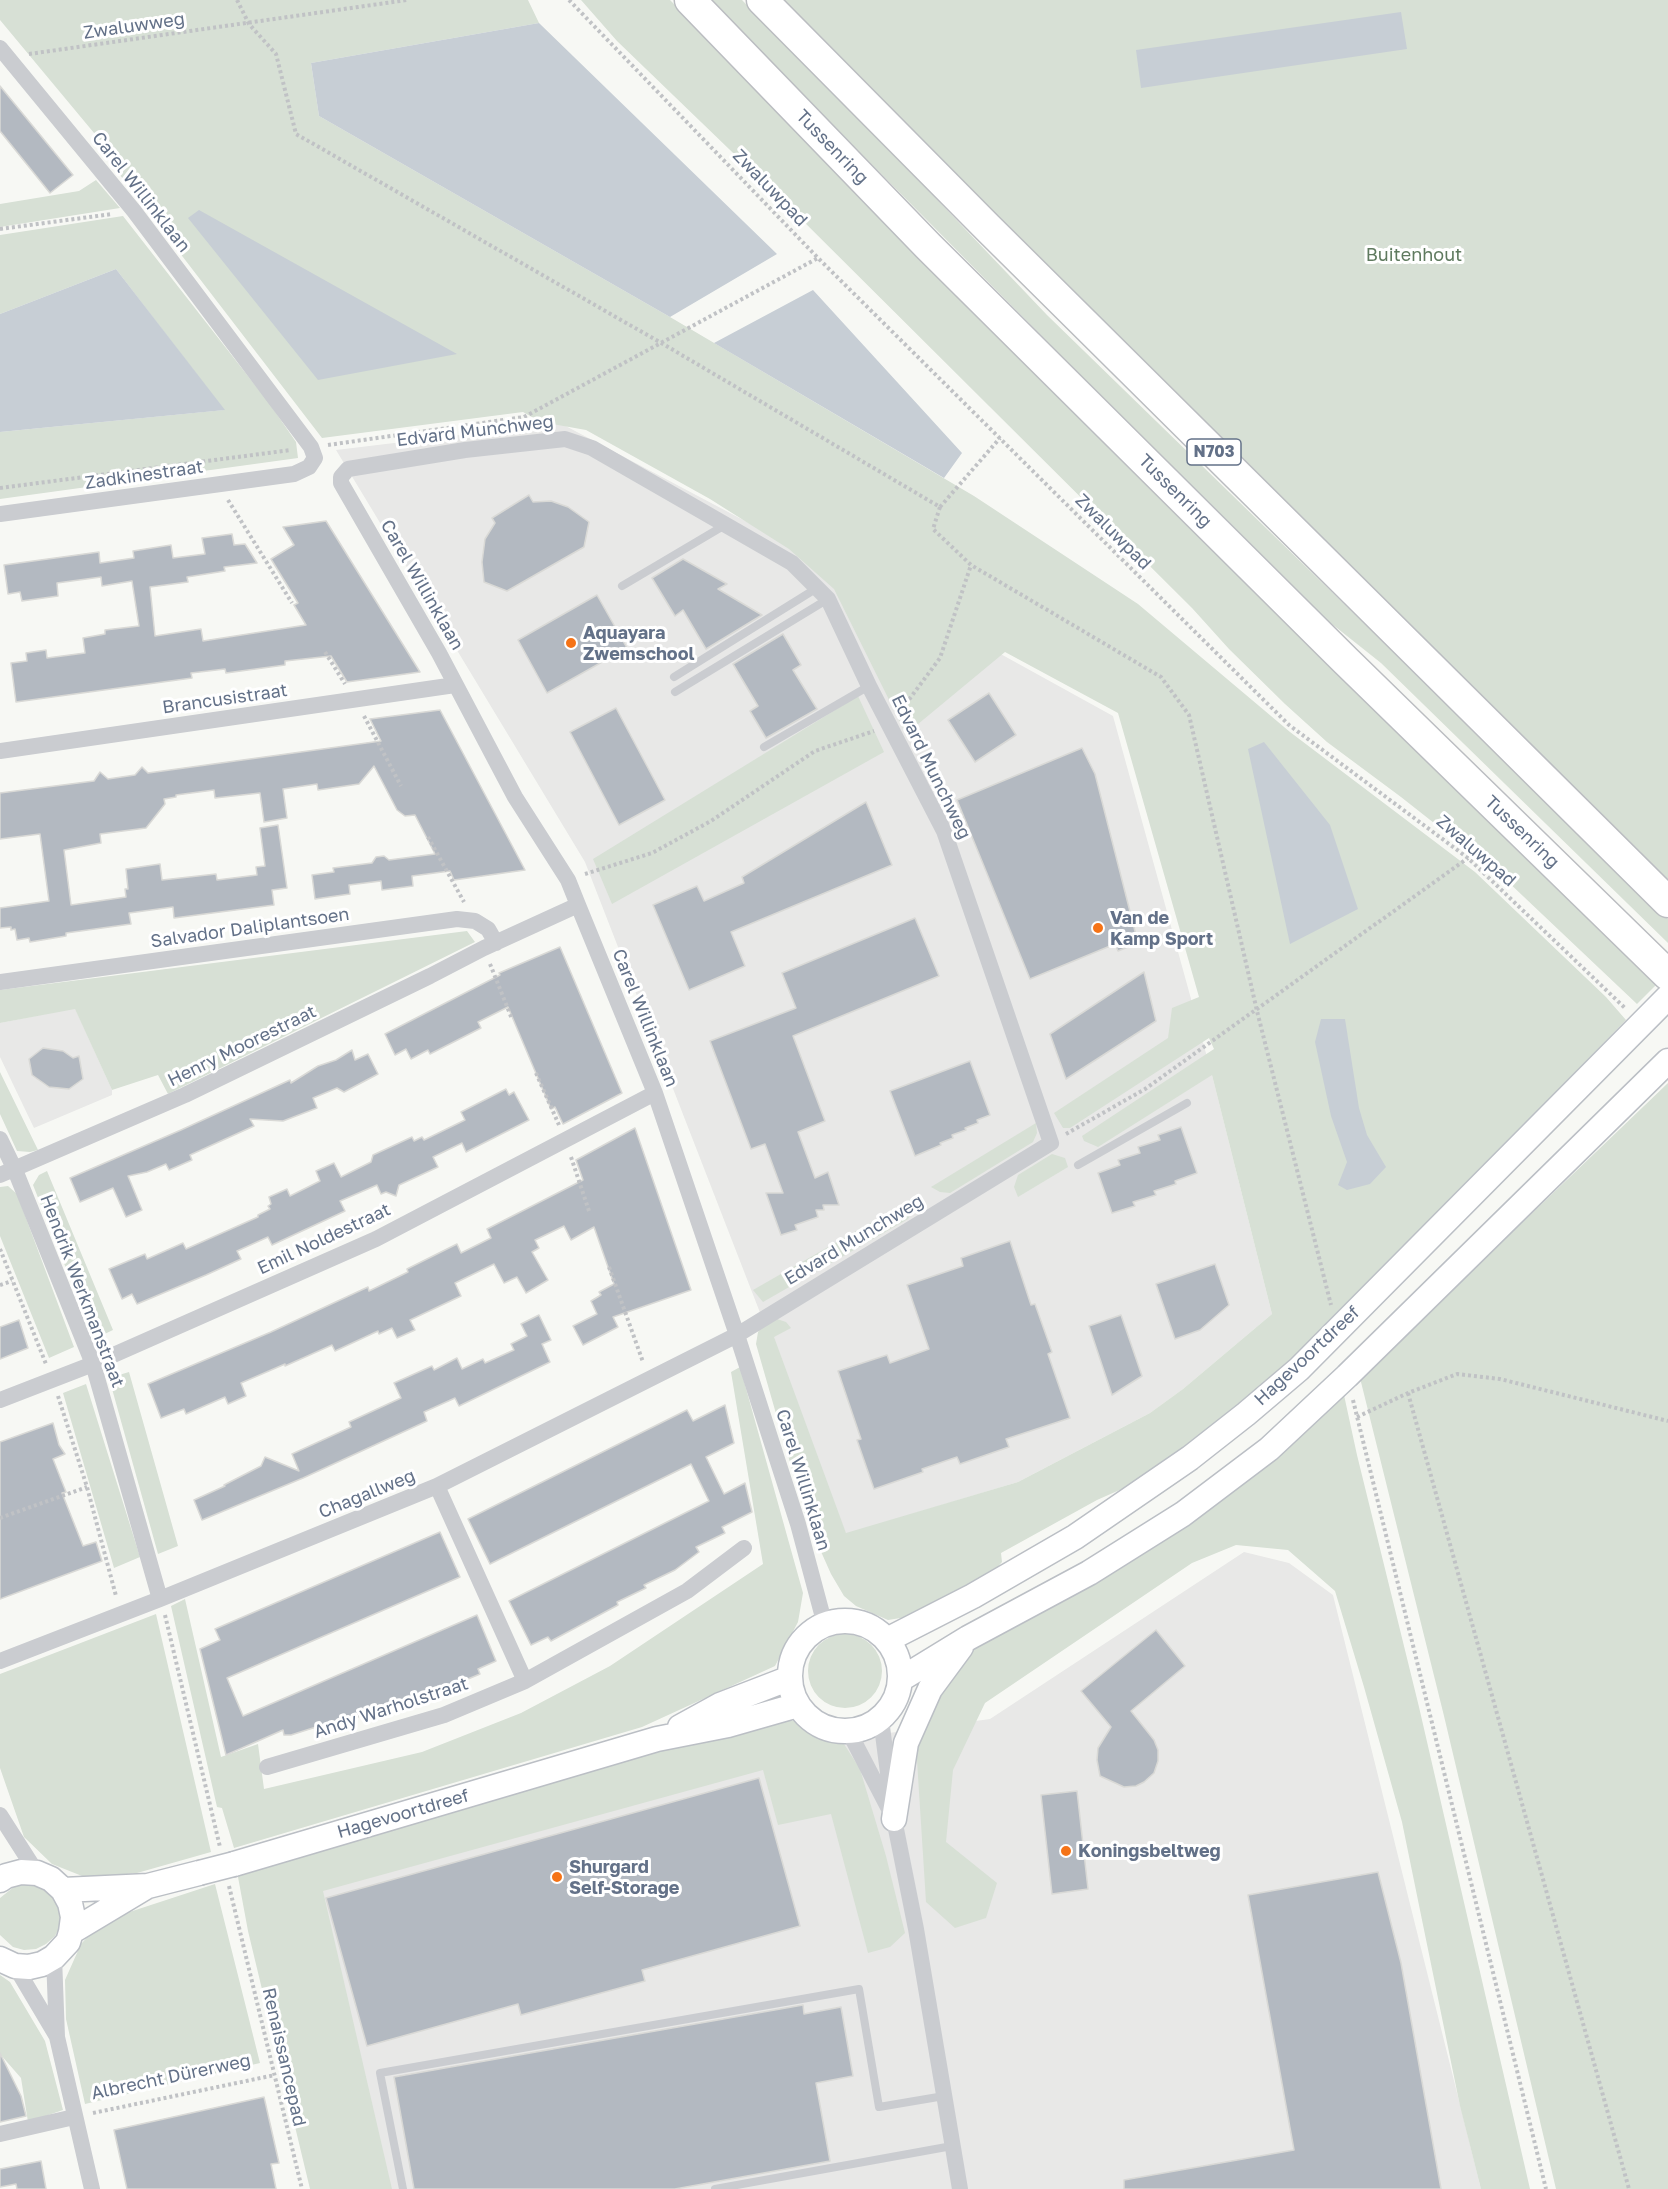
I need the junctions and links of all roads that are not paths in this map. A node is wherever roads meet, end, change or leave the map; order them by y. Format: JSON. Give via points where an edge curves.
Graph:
{"nodes":[{"id":1,"x":690,"y":0,"type":"edge"},
{"id":2,"x":762,"y":0,"type":"edge"},
{"id":3,"x":4,"y":53,"type":"edge"},
{"id":4,"x":348,"y":469,"type":"joint"},
{"id":5,"x":294,"y":474,"type":"joint"},
{"id":6,"x":0,"y":514,"type":"edge"},
{"id":7,"x":725,"y":524,"type":"junction"},
{"id":8,"x":622,"y":586,"type":"dead end"},
{"id":9,"x":822,"y":594,"type":"junction"},
{"id":10,"x":674,"y":677,"type":"dead end"},
{"id":11,"x":455,"y":685,"type":"junction"},
{"id":12,"x":869,"y":686,"type":"junction"},
{"id":13,"x":675,"y":692,"type":"dead end"},
{"id":14,"x":764,"y":747,"type":"dead end"},
{"id":15,"x":0,"y":751,"type":"edge"},
{"id":16,"x":1668,"y":902,"type":"edge"},
{"id":17,"x":578,"y":905,"type":"junction"},
{"id":18,"x":490,"y":946,"type":"junction"},
{"id":19,"x":1668,"y":975,"type":"edge"},
{"id":20,"x":0,"y":982,"type":"edge"},
{"id":21,"x":1668,"y":998,"type":"edge"},
{"id":22,"x":1668,"y":1061,"type":"edge"},
{"id":23,"x":655,"y":1093,"type":"junction"},
{"id":24,"x":1187,"y":1104,"type":"dead end"},
{"id":25,"x":0,"y":1139,"type":"edge"},
{"id":26,"x":1078,"y":1166,"type":"dead end"},
{"id":27,"x":8,"y":1173,"type":"edge"},
{"id":28,"x":737,"y":1335,"type":"junction"},
{"id":29,"x":93,"y":1364,"type":"junction"},
{"id":30,"x":0,"y":1400,"type":"edge"},
{"id":31,"x":437,"y":1486,"type":"junction"},
{"id":32,"x":744,"y":1548,"type":"dead end"},
{"id":33,"x":160,"y":1599,"type":"junction"},
{"id":34,"x":825,"y":1625,"type":"junction"},
{"id":35,"x":968,"y":1638,"type":"junction"},
{"id":36,"x":887,"y":1640,"type":"junction"},
{"id":37,"x":0,"y":1661,"type":"edge"},
{"id":38,"x":790,"y":1678,"type":"junction"},
{"id":39,"x":901,"y":1680,"type":"junction"},
{"id":40,"x":525,"y":1681,"type":"junction"},
{"id":41,"x":798,"y":1705,"type":"junction"},
{"id":42,"x":881,"y":1719,"type":"junction"},
{"id":43,"x":849,"y":1732,"type":"junction"},
{"id":44,"x":657,"y":1739,"type":"junction"},
{"id":45,"x":267,"y":1767,"type":"dead end"},
{"id":46,"x":0,"y":1816,"type":"edge"},
{"id":47,"x":894,"y":1819,"type":"junction"},
{"id":48,"x":37,"y":1873,"type":"junction"},
{"id":49,"x":0,"y":1880,"type":"edge"},
{"id":50,"x":148,"y":1886,"type":"junction"},
{"id":51,"x":63,"y":1890,"type":"junction"},
{"id":52,"x":71,"y":1932,"type":"junction"},
{"id":53,"x":54,"y":1957,"type":"junction"},
{"id":54,"x":7,"y":1962,"type":"edge"},
{"id":55,"x":57,"y":2037,"type":"junction"},
{"id":56,"x":944,"y":2096,"type":"junction"},
{"id":57,"x":74,"y":2117,"type":"junction"},
{"id":58,"x":0,"y":2134,"type":"edge"},
{"id":59,"x":952,"y":2146,"type":"junction"},
{"id":60,"x":92,"y":2189,"type":"edge"},
{"id":61,"x":403,"y":2189,"type":"edge"},
{"id":62,"x":715,"y":2189,"type":"edge"},
{"id":63,"x":960,"y":2189,"type":"edge"}],
"edges":[{"from":1,"to":19,"type":"highway","name":"Tussenring","via":[[928,246]]},
{"from":2,"to":16,"type":"highway","number":"N703"},
{"from":3,"to":5,"type":"street","name":"Carel Willinklaan","via":[[134,211],[311,447],[315,458],[309,467]]},
{"from":4,"to":7,"type":"street","name":"Edvard Munchweg","via":[[565,439],[592,448]]},
{"from":4,"to":11,"type":"street","name":"Carel Willinklaan","via":[[341,477],[342,486]]},
{"from":5,"to":6,"type":"street","name":"Zadkinestraat"},
{"from":7,"to":8,"type":"lane"},
{"from":7,"to":9,"type":"street","name":"Edvard Munchweg","via":[[792,563]]},
{"from":9,"to":10,"type":"lane"},
{"from":9,"to":12,"type":"street","name":"Edvard Munchweg"},
{"from":9,"to":13,"type":"lane"},
{"from":11,"to":15,"type":"street","name":"Brancusistraat"},
{"from":11,"to":17,"type":"street","name":"Carel Willinklaan","via":[[515,797],[568,880]]},
{"from":12,"to":14,"type":"lane"},
{"from":12,"to":28,"type":"street","name":"Edvard Munchweg","via":[[944,831],[1052,1143]]},
{"from":17,"to":18,"type":"street","name":"Henry Moorestraat"},
{"from":17,"to":23,"type":"street","name":"Carel Willinklaan"},
{"from":18,"to":20,"type":"street","name":"Salvador Daliplantsoen","via":[[488,929],[475,921],[457,919]]},
{"from":18,"to":27,"type":"street","name":"Henry Moorestraat","via":[[185,1095]]},
{"from":21,"to":36,"type":"main road","name":"Hagevoortdreef","via":[[1299,1369],[1191,1458],[1075,1537]]},
{"from":22,"to":35,"type":"main road","via":[[1269,1449],[1183,1514],[1089,1573]]},
{"from":23,"to":28,"type":"street","name":"Carel Willinklaan"},
{"from":23,"to":29,"type":"street","name":"Emil Noldestraat","via":[[375,1239]]},
{"from":24,"to":26,"type":"lane"},
{"from":25,"to":27,"type":"street","name":"Hendrik Werkmanstraat"},
{"from":27,"to":29,"type":"street","name":"Hendrik Werkmanstraat"},
{"from":28,"to":31,"type":"street","name":"Chagallweg"},
{"from":28,"to":34,"type":"street","name":"Carel Willinklaan","via":[[798,1524]]},
{"from":29,"to":30,"type":"street","name":"Emil Noldestraat"},
{"from":29,"to":33,"type":"street","name":"Hendrik Werkmanstraat"},
{"from":31,"to":33,"type":"street","name":"Chagallweg"},
{"from":31,"to":40,"type":"street"},
{"from":32,"to":40,"type":"street","name":"Andy Warholstraat","via":[[687,1591]]},
{"from":33,"to":37,"type":"street","name":"Chagallweg"},
{"from":34,"to":36,"type":"main road","via":[[841,1621],[858,1623]]},
{"from":34,"to":38,"type":"main road","via":[[799,1646]]},
{"from":35,"to":39,"type":"main road"},
{"from":35,"to":47,"type":"main road","via":[[930,1689],[906,1743]]},
{"from":36,"to":39,"type":"main road","via":[[895,1652]]},
{"from":38,"to":41,"type":"main road"},
{"from":38,"to":44,"type":"main road","name":"Hagevoortdreef","via":[[720,1705]]},
{"from":39,"to":42,"type":"main road","via":[[891,1708]]},
{"from":40,"to":45,"type":"street","name":"Andy Warholstraat","via":[[444,1715]]},
{"from":41,"to":43,"type":"main road","via":[[820,1725]]},
{"from":41,"to":44,"type":"main road","name":"Hagevoortdreef","via":[[728,1725]]},
{"from":42,"to":43,"type":"main road"},
{"from":42,"to":47,"type":"street"},
{"from":43,"to":47,"type":"street"},
{"from":44,"to":50,"type":"main road","name":"Hagevoortdreef","bridge":true},
{"from":46,"to":48,"type":"street"},
{"from":47,"to":56,"type":"street"},
{"from":48,"to":49,"type":"main road","via":[[21,1872]]},
{"from":48,"to":51,"type":"main road"},
{"from":50,"to":51,"type":"main road","name":"Hagevoortdreef"},
{"from":50,"to":52,"type":"main road","name":"Hagevoortdreef"},
{"from":51,"to":52,"type":"main road","via":[[73,1917]]},
{"from":52,"to":53,"type":"main road"},
{"from":53,"to":54,"type":"main road","via":[[29,1967]]},
{"from":53,"to":55,"type":"street","name":"Albrecht Dürerweg"},
{"from":54,"to":55,"type":"street","name":"Albrecht Dürerweg"},
{"from":55,"to":57,"type":"street","name":"Albrecht Dürerweg"},
{"from":56,"to":59,"type":"street"},
{"from":56,"to":61,"type":"lane","via":[[879,2107],[859,1989],[380,2073]]},
{"from":57,"to":58,"type":"street"},
{"from":57,"to":60,"type":"street","name":"Albrecht Dürerweg"},
{"from":59,"to":62,"type":"lane"},
{"from":59,"to":63,"type":"street"}]}
